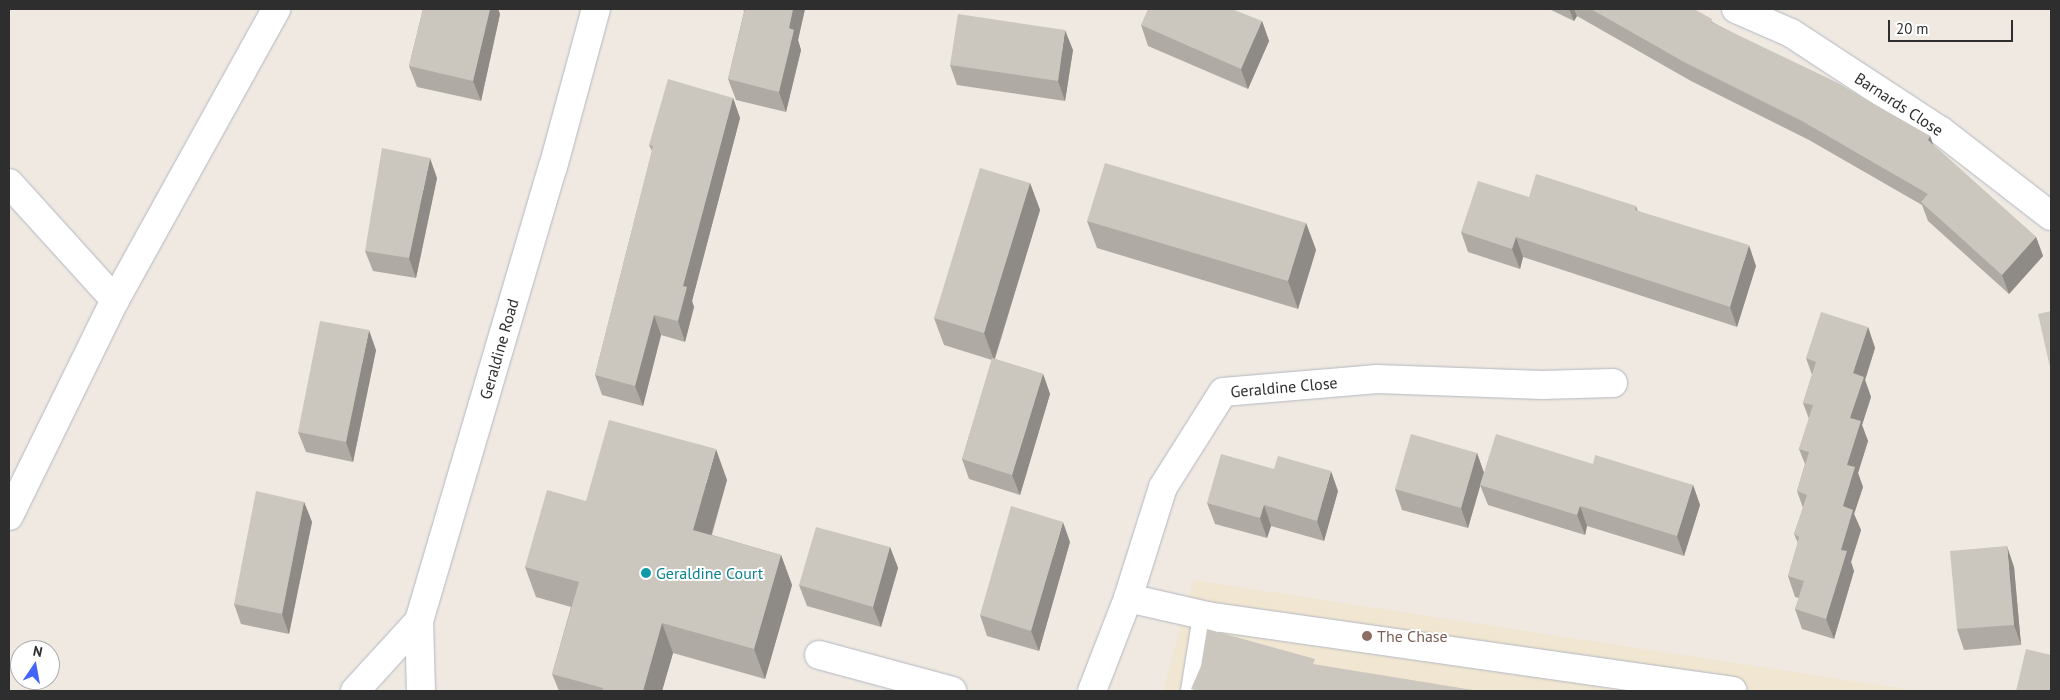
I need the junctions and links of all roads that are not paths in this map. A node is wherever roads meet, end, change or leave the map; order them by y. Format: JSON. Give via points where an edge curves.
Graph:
{"nodes":[{"id":1,"x":276,"y":9,"type":"edge"},
{"id":2,"x":596,"y":9,"type":"edge"},
{"id":3,"x":1736,"y":9,"type":"edge"},
{"id":4,"x":9,"y":183,"type":"edge"},
{"id":5,"x":2051,"y":216,"type":"edge"},
{"id":6,"x":115,"y":300,"type":"junction"},
{"id":7,"x":1613,"y":383,"type":"dead end"},
{"id":8,"x":9,"y":516,"type":"edge"},
{"id":9,"x":1128,"y":598,"type":"junction"},
{"id":10,"x":1207,"y":616,"type":"junction"},
{"id":11,"x":419,"y":621,"type":"junction"},
{"id":12,"x":819,"y":655,"type":"dead end"},
{"id":13,"x":355,"y":691,"type":"edge"},
{"id":14,"x":421,"y":691,"type":"edge"},
{"id":15,"x":952,"y":691,"type":"edge"},
{"id":16,"x":1092,"y":691,"type":"edge"},
{"id":17,"x":1195,"y":691,"type":"edge"},
{"id":18,"x":1733,"y":691,"type":"edge"}],
"edges":[{"from":1,"to":6,"type":"street"},
{"from":2,"to":11,"type":"street","name":"Geraldine Road","via":[[553,167]]},
{"from":3,"to":5,"type":"street","name":"Barnards Close","via":[[1791,33],[1941,131]]},
{"from":4,"to":6,"type":"street"},
{"from":6,"to":8,"type":"street"},
{"from":7,"to":9,"type":"street","name":"Geraldine Close","via":[[1542,385],[1377,379],[1223,392],[1162,487]]},
{"from":9,"to":10,"type":"street"},
{"from":9,"to":16,"type":"street","name":"Geraldine Close"},
{"from":10,"to":17,"type":"street"},
{"from":10,"to":18,"type":"street"},
{"from":11,"to":13,"type":"street"},
{"from":11,"to":14,"type":"street","name":"Geraldine Road"},
{"from":12,"to":15,"type":"street"}]}
